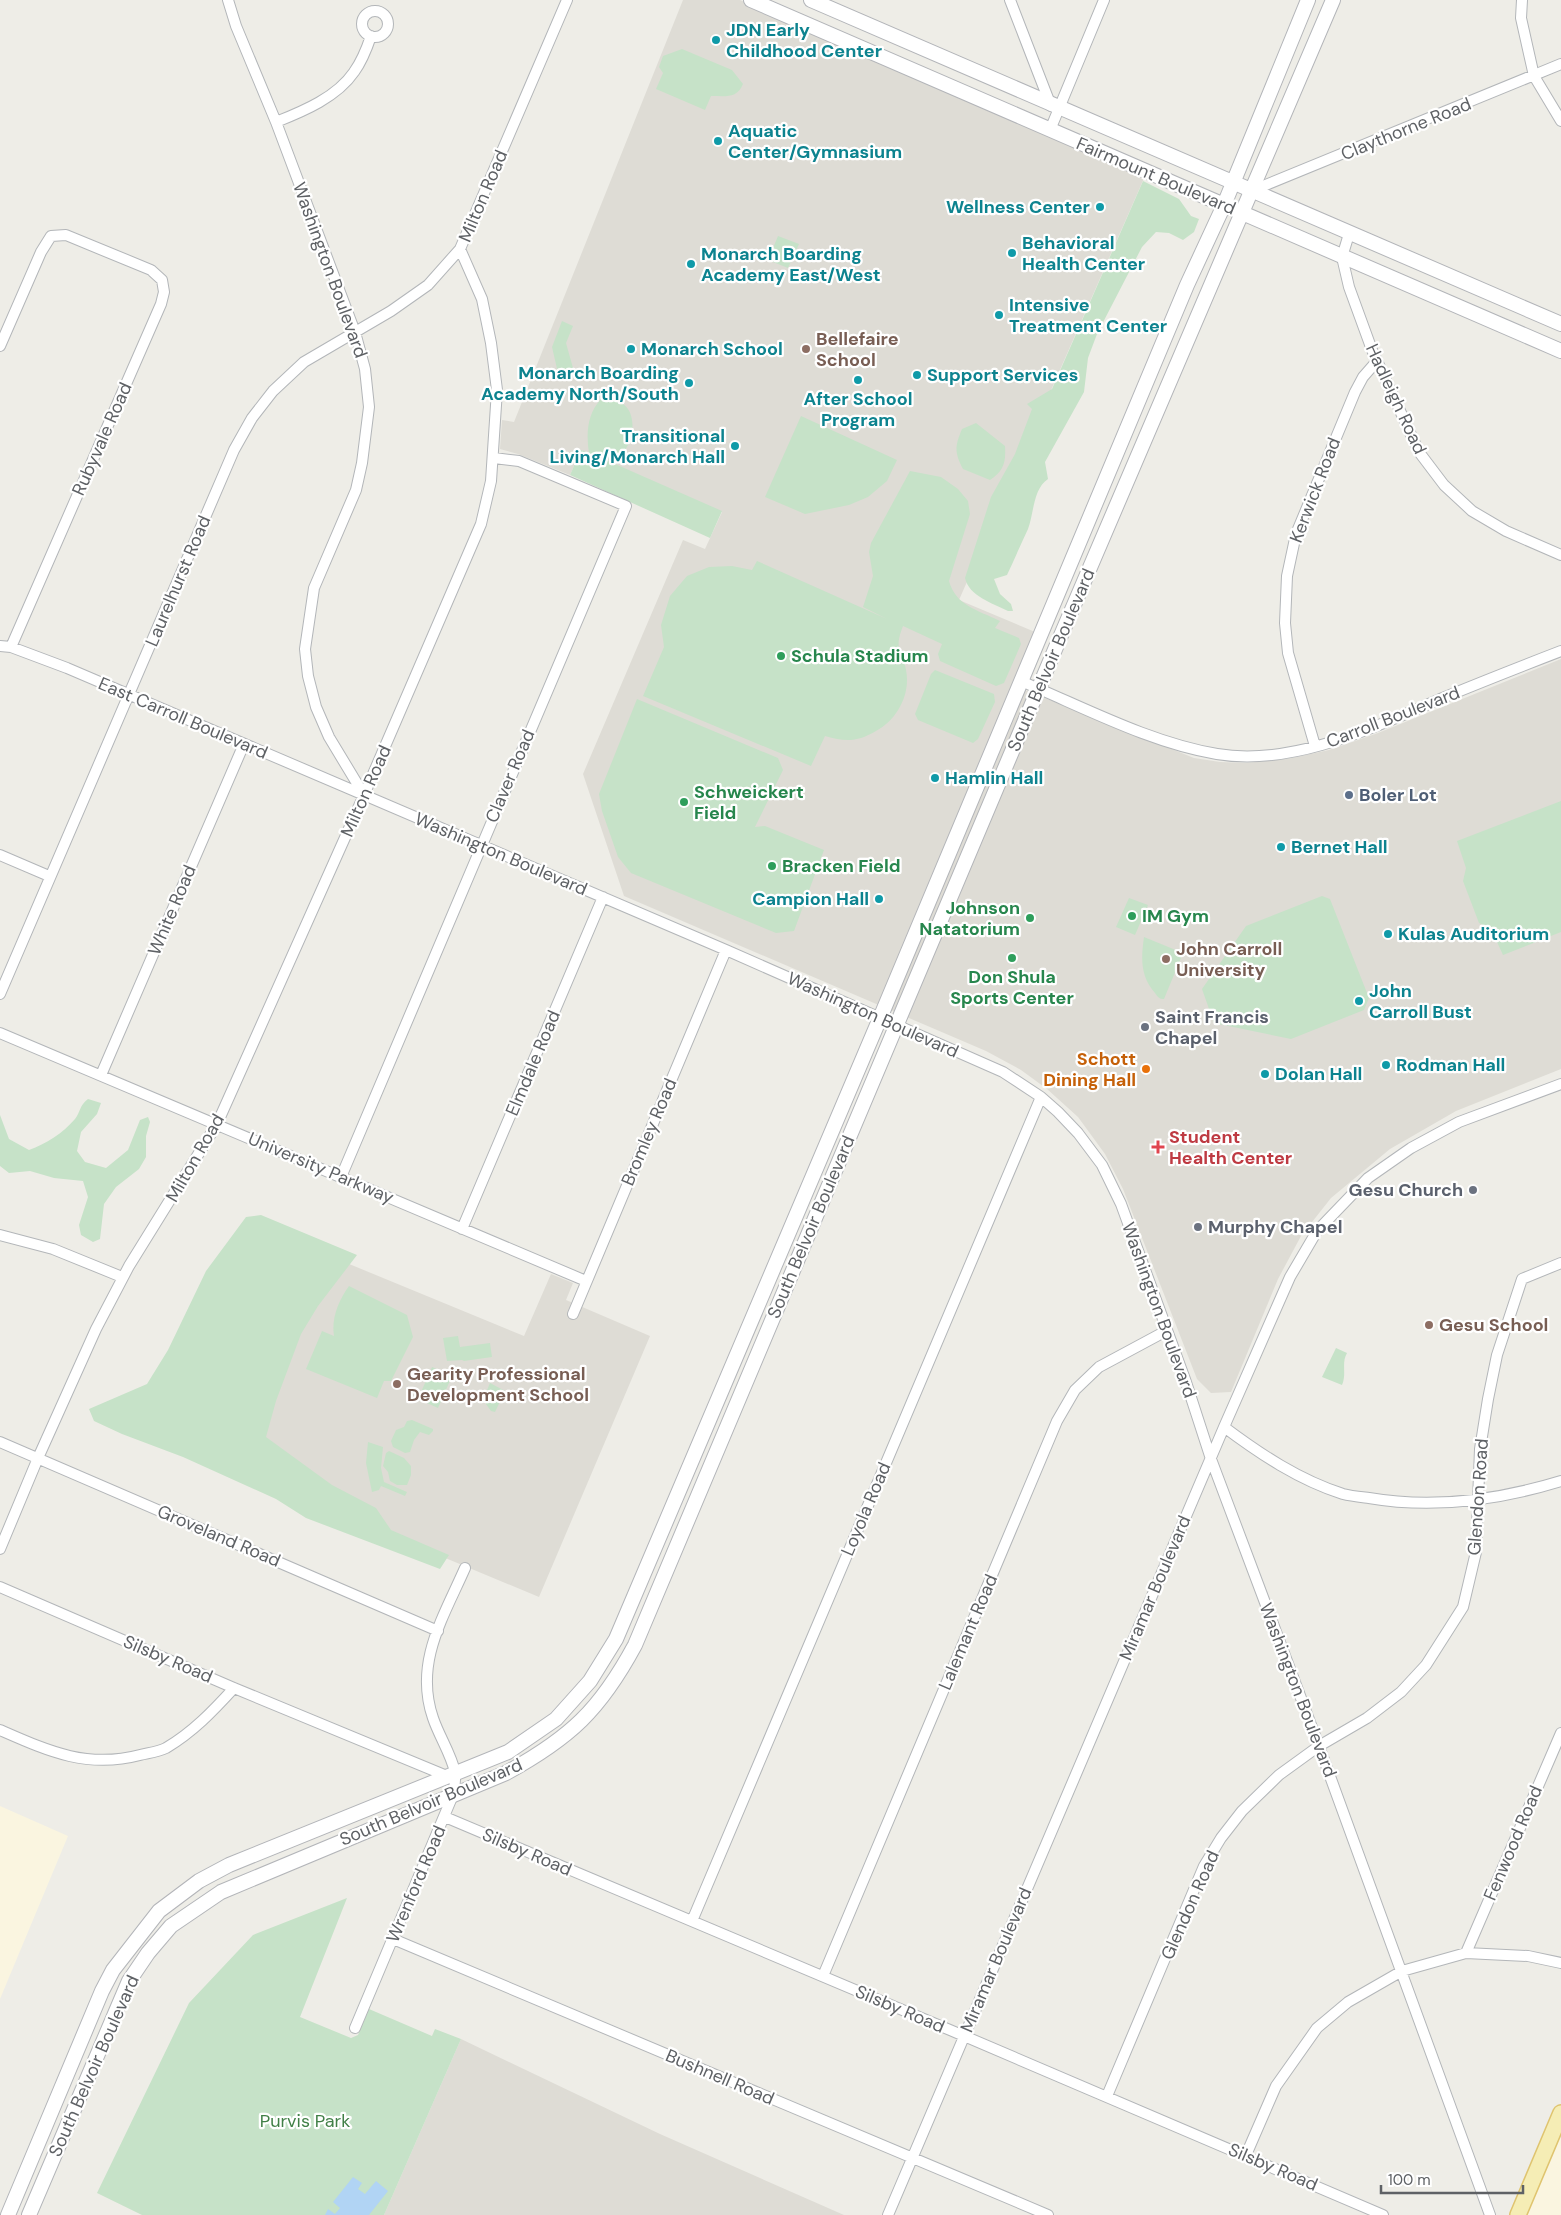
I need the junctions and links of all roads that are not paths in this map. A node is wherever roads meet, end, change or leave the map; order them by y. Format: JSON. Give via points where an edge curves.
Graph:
{"nodes":[{"id":1,"x":228,"y":0,"type":"edge"},
{"id":2,"x":567,"y":0,"type":"edge"},
{"id":3,"x":751,"y":0,"type":"edge"},
{"id":4,"x":811,"y":0,"type":"edge"},
{"id":5,"x":1010,"y":0,"type":"edge"},
{"id":6,"x":1104,"y":0,"type":"edge"},
{"id":7,"x":1308,"y":0,"type":"edge"},
{"id":8,"x":1333,"y":0,"type":"edge"},
{"id":9,"x":1522,"y":0,"type":"edge"},
{"id":10,"x":827,"y":7,"type":"junction"},
{"id":11,"x":817,"y":28,"type":"junction"},
{"id":12,"x":371,"y":36,"type":"dead end"},
{"id":13,"x":1561,"y":64,"type":"edge"},
{"id":14,"x":1534,"y":76,"type":"junction"},
{"id":15,"x":1054,"y":115,"type":"junction"},
{"id":16,"x":1561,"y":121,"type":"edge"},
{"id":17,"x":276,"y":122,"type":"junction"},
{"id":18,"x":1233,"y":183,"type":"junction"},
{"id":19,"x":1251,"y":192,"type":"junction"},
{"id":20,"x":1224,"y":205,"type":"junction"},
{"id":21,"x":1241,"y":213,"type":"junction"},
{"id":22,"x":1349,"y":234,"type":"junction"},
{"id":23,"x":460,"y":249,"type":"junction"},
{"id":24,"x":1342,"y":257,"type":"junction"},
{"id":25,"x":1561,"y":324,"type":"edge"},
{"id":26,"x":355,"y":332,"type":"junction"},
{"id":27,"x":0,"y":346,"type":"edge"},
{"id":28,"x":1561,"y":351,"type":"edge"},
{"id":29,"x":1377,"y":361,"type":"junction"},
{"id":30,"x":494,"y":458,"type":"junction"},
{"id":31,"x":1561,"y":555,"type":"edge"},
{"id":32,"x":5,"y":647,"type":"edge"},
{"id":33,"x":1561,"y":651,"type":"edge"},
{"id":34,"x":1023,"y":682,"type":"junction"},
{"id":35,"x":1039,"y":689,"type":"junction"},
{"id":36,"x":129,"y":694,"type":"junction"},
{"id":37,"x":244,"y":744,"type":"junction"},
{"id":38,"x":1315,"y":746,"type":"junction"},
{"id":39,"x":364,"y":795,"type":"junction"},
{"id":40,"x":481,"y":845,"type":"junction"},
{"id":41,"x":0,"y":855,"type":"edge"},
{"id":42,"x":49,"y":876,"type":"junction"},
{"id":43,"x":603,"y":897,"type":"junction"},
{"id":44,"x":726,"y":950,"type":"junction"},
{"id":45,"x":0,"y":994,"type":"edge"},
{"id":46,"x":879,"y":1018,"type":"junction"},
{"id":47,"x":896,"y":1025,"type":"junction"},
{"id":48,"x":0,"y":1033,"type":"edge"},
{"id":49,"x":101,"y":1075,"type":"junction"},
{"id":50,"x":1561,"y":1084,"type":"edge"},
{"id":51,"x":1041,"y":1097,"type":"junction"},
{"id":52,"x":217,"y":1124,"type":"junction"},
{"id":53,"x":341,"y":1177,"type":"junction"},
{"id":54,"x":462,"y":1229,"type":"junction"},
{"id":55,"x":0,"y":1235,"type":"edge"},
{"id":56,"x":1561,"y":1264,"type":"edge"},
{"id":57,"x":122,"y":1277,"type":"junction"},
{"id":58,"x":586,"y":1281,"type":"junction"},
{"id":59,"x":573,"y":1314,"type":"dead end"},
{"id":60,"x":1166,"y":1331,"type":"junction"},
{"id":61,"x":1224,"y":1427,"type":"junction"},
{"id":62,"x":705,"y":1431,"type":"junction"},
{"id":63,"x":722,"y":1439,"type":"junction"},
{"id":64,"x":0,"y":1442,"type":"edge"},
{"id":65,"x":38,"y":1458,"type":"junction"},
{"id":66,"x":1211,"y":1459,"type":"junction"},
{"id":67,"x":1561,"y":1481,"type":"edge"},
{"id":68,"x":1480,"y":1500,"type":"junction"},
{"id":69,"x":0,"y":1549,"type":"edge"},
{"id":70,"x":465,"y":1568,"type":"dead end"},
{"id":71,"x":0,"y":1587,"type":"edge"},
{"id":72,"x":438,"y":1631,"type":"junction"},
{"id":73,"x":234,"y":1688,"type":"junction"},
{"id":74,"x":0,"y":1730,"type":"edge"},
{"id":75,"x":1561,"y":1734,"type":"edge"},
{"id":76,"x":1319,"y":1746,"type":"junction"},
{"id":77,"x":451,"y":1774,"type":"junction"},
{"id":78,"x":453,"y":1795,"type":"junction"},
{"id":79,"x":445,"y":1817,"type":"junction"},
{"id":80,"x":692,"y":1921,"type":"junction"},
{"id":81,"x":393,"y":1938,"type":"junction"},
{"id":82,"x":1466,"y":1953,"type":"junction"},
{"id":83,"x":1561,"y":1962,"type":"edge"},
{"id":84,"x":1402,"y":1971,"type":"junction"},
{"id":85,"x":823,"y":1976,"type":"junction"},
{"id":86,"x":356,"y":2028,"type":"dead end"},
{"id":87,"x":963,"y":2035,"type":"junction"},
{"id":88,"x":1107,"y":2096,"type":"junction"},
{"id":89,"x":1561,"y":2113,"type":"edge"},
{"id":90,"x":1246,"y":2155,"type":"junction"},
{"id":91,"x":912,"y":2157,"type":"junction"},
{"id":92,"x":8,"y":2215,"type":"edge"},
{"id":93,"x":29,"y":2215,"type":"edge"},
{"id":94,"x":888,"y":2215,"type":"edge"},
{"id":95,"x":1048,"y":2215,"type":"edge"},
{"id":96,"x":1382,"y":2215,"type":"edge"},
{"id":97,"x":1490,"y":2215,"type":"edge"},
{"id":98,"x":1518,"y":2215,"type":"edge"}],
"edges":[{"from":1,"to":17,"type":"street","name":"Washington Boulevard"},
{"from":2,"to":23,"type":"street","name":"Milton Road"},
{"from":3,"to":11,"type":"street","name":"Fairmount Boulevard"},
{"from":4,"to":10,"type":"street","name":"Fairmount Boulevard"},
{"from":5,"to":15,"type":"street"},
{"from":6,"to":15,"type":"street"},
{"from":7,"to":18,"type":"street","name":"South Belvoir Boulevard"},
{"from":8,"to":19,"type":"street","name":"South Belvoir Boulevard"},
{"from":9,"to":14,"type":"street","via":[[1521,18]]},
{"from":10,"to":11,"type":"street"},
{"from":10,"to":15,"type":"street","name":"Fairmount Boulevard"},
{"from":11,"to":15,"type":"street","name":"Fairmount Boulevard"},
{"from":12,"to":17,"type":"street","via":[[354,72],[336,89],[310,108]]},
{"from":13,"to":14,"type":"street","name":"Claythorne Road"},
{"from":14,"to":16,"type":"street"},
{"from":14,"to":19,"type":"street","name":"Claythorne Road"},
{"from":15,"to":18,"type":"street","name":"Fairmount Boulevard"},
{"from":15,"to":20,"type":"street","name":"Fairmount Boulevard"},
{"from":17,"to":26,"type":"street","name":"Washington Boulevard"},
{"from":18,"to":19,"type":"street","name":"Fairmount Boulevard"},
{"from":18,"to":20,"type":"street","name":"South Belvoir Boulevard"},
{"from":19,"to":21,"type":"street","name":"South Belvoir Boulevard"},
{"from":19,"to":22,"type":"street","name":"Fairmount Boulevard"},
{"from":20,"to":21,"type":"street","name":"Fairmount Boulevard"},
{"from":20,"to":34,"type":"street","name":"South Belvoir Boulevard","via":[[1187,285]]},
{"from":21,"to":24,"type":"street","name":"Fairmount Boulevard"},
{"from":21,"to":35,"type":"street","name":"South Belvoir Boulevard"},
{"from":22,"to":24,"type":"street"},
{"from":22,"to":25,"type":"street","name":"Fairmount Boulevard"},
{"from":23,"to":26,"type":"street","name":"Laurelhurst Road","via":[[428,285]]},
{"from":23,"to":30,"type":"street","name":"Milton Road","via":[[482,299],[491,343],[497,390]]},
{"from":24,"to":28,"type":"street","name":"Fairmount Boulevard"},
{"from":24,"to":29,"type":"street","name":"Hadleigh Road","via":[[1361,324]]},
{"from":26,"to":36,"type":"street","name":"Laurelhurst Road","via":[[304,362],[273,391],[252,418],[234,450]]},
{"from":26,"to":39,"type":"street","name":"Washington Boulevard","via":[[369,407],[362,463],[356,490],[314,588],[305,649],[316,707]]},
{"from":27,"to":32,"type":"street","name":"Rubyvale Road","via":[[51,236],[66,235],[151,270],[162,280],[161,304]]},
{"from":29,"to":31,"type":"street","name":"Hadleigh Road","via":[[1412,439],[1444,485],[1462,503],[1494,525]]},
{"from":29,"to":38,"type":"street","name":"Kerwick Road","via":[[1355,392],[1300,522],[1290,560],[1285,623],[1288,653]]},
{"from":30,"to":39,"type":"street","name":"Milton Road","via":[[481,524]]},
{"from":30,"to":40,"type":"street","name":"Claver Road","via":[[519,461],[626,506]]},
{"from":32,"to":36,"type":"street","name":"East Carroll Boulevard"},
{"from":33,"to":38,"type":"street","name":"Carroll Boulevard","via":[[1347,737]]},
{"from":34,"to":35,"type":"street","name":"Carroll Boulevard"},
{"from":34,"to":46,"type":"street","name":"South Belvoir Boulevard"},
{"from":35,"to":38,"type":"street","name":"Carroll Boulevard","via":[[1157,738],[1204,751],[1273,756]]},
{"from":35,"to":47,"type":"street","name":"South Belvoir Boulevard"},
{"from":36,"to":37,"type":"street","name":"East Carroll Boulevard"},
{"from":36,"to":42,"type":"street","name":"Laurelhurst Road"},
{"from":37,"to":39,"type":"street","name":"East Carroll Boulevard"},
{"from":37,"to":49,"type":"street","name":"White Road"},
{"from":39,"to":40,"type":"street","name":"Washington Boulevard"},
{"from":39,"to":52,"type":"street","name":"Milton Road"},
{"from":40,"to":43,"type":"street","name":"Washington Boulevard"},
{"from":40,"to":53,"type":"street","name":"Claver Road"},
{"from":41,"to":42,"type":"street"},
{"from":42,"to":45,"type":"street","name":"Laurelhurst Road"},
{"from":43,"to":44,"type":"street","name":"Washington Boulevard"},
{"from":43,"to":54,"type":"street","name":"Elmdale Road"},
{"from":44,"to":46,"type":"street","name":"Washington Boulevard"},
{"from":44,"to":58,"type":"street","name":"Bromley Road"},
{"from":46,"to":47,"type":"street","name":"Washington Boulevard"},
{"from":46,"to":62,"type":"street","name":"South Belvoir Boulevard"},
{"from":47,"to":51,"type":"street","name":"Washington Boulevard","via":[[1003,1072]]},
{"from":47,"to":63,"type":"street","name":"South Belvoir Boulevard"},
{"from":48,"to":49,"type":"street","name":"University Parkway"},
{"from":49,"to":52,"type":"street","name":"University Parkway"},
{"from":50,"to":61,"type":"street","name":"Miramar Boulevard","via":[[1459,1122],[1410,1148],[1368,1178],[1317,1231],[1293,1272]]},
{"from":51,"to":60,"type":"street","name":"Washington Boulevard","via":[[1078,1133],[1102,1165],[1121,1204]]},
{"from":51,"to":80,"type":"street","name":"Loyola Road"},
{"from":52,"to":53,"type":"street","name":"University Parkway"},
{"from":52,"to":57,"type":"street","name":"Milton Road"},
{"from":53,"to":54,"type":"street","name":"University Parkway"},
{"from":54,"to":58,"type":"street","name":"University Parkway"},
{"from":55,"to":57,"type":"street","via":[[53,1248]]},
{"from":56,"to":68,"type":"street","name":"Glendon Road","via":[[1522,1279],[1496,1355],[1480,1449]]},
{"from":57,"to":65,"type":"street","name":"Milton Road"},
{"from":58,"to":59,"type":"street","name":"Bromley Road"},
{"from":60,"to":66,"type":"street","name":"Washington Boulevard"},
{"from":60,"to":85,"type":"street","name":"Lalemant Road","via":[[1099,1367],[1075,1390],[1057,1421]]},
{"from":61,"to":66,"type":"street","name":"Miramar Boulevard"},
{"from":61,"to":68,"type":"street","via":[[1288,1470],[1344,1494],[1398,1503]]},
{"from":62,"to":63,"type":"street"},
{"from":62,"to":77,"type":"street","name":"South Belvoir Boulevard","via":[[616,1639],[590,1681],[556,1719],[533,1736],[508,1752]]},
{"from":63,"to":78,"type":"street","name":"South Belvoir Boulevard","via":[[635,1645],[616,1679],[576,1727],[538,1756]]},
{"from":64,"to":65,"type":"street","name":"Groveland Road"},
{"from":65,"to":69,"type":"street","name":"Milton Road"},
{"from":65,"to":72,"type":"street","name":"Groveland Road"},
{"from":66,"to":76,"type":"street","name":"Washington Boulevard"},
{"from":66,"to":87,"type":"street","name":"Miramar Boulevard"},
{"from":67,"to":68,"type":"street"},
{"from":68,"to":76,"type":"street","name":"Glendon Road","via":[[1476,1552],[1463,1607],[1426,1665],[1401,1692],[1367,1718]]},
{"from":70,"to":72,"type":"street","name":"Wrenford Road"},
{"from":71,"to":73,"type":"street","name":"Silsby Road"},
{"from":72,"to":77,"type":"street","name":"Wrenford Road","via":[[428,1656],[426,1691]]},
{"from":73,"to":74,"type":"street","via":[[204,1720],[164,1749],[130,1758],[96,1762],[62,1755]]},
{"from":73,"to":77,"type":"street","name":"Silsby Road"},
{"from":75,"to":82,"type":"street","name":"Fenwood Road"},
{"from":76,"to":84,"type":"street","name":"Washington Boulevard"},
{"from":76,"to":88,"type":"street","name":"Glendon Road","via":[[1279,1775],[1242,1812],[1204,1866]]},
{"from":77,"to":78,"type":"street","name":"Wrenford Road"},
{"from":77,"to":92,"type":"street","name":"South Belvoir Boulevard","via":[[229,1865],[159,1911],[124,1954],[102,1990]]},
{"from":78,"to":79,"type":"street","name":"Wrenford Road"},
{"from":78,"to":93,"type":"street","name":"South Belvoir Boulevard","via":[[221,1892],[171,1926],[129,1981]]},
{"from":79,"to":80,"type":"street","name":"Silsby Road"},
{"from":79,"to":81,"type":"street","name":"Wrenford Road"},
{"from":80,"to":85,"type":"street","name":"Silsby Road"},
{"from":81,"to":86,"type":"street","name":"Wrenford Road"},
{"from":81,"to":91,"type":"street","name":"Bushnell Road"},
{"from":82,"to":83,"type":"street","via":[[1528,1956]]},
{"from":82,"to":84,"type":"street"},
{"from":84,"to":90,"type":"street","via":[[1348,2002],[1317,2028],[1276,2086]]},
{"from":84,"to":97,"type":"street","name":"Washington Boulevard"},
{"from":85,"to":87,"type":"street","name":"Silsby Road"},
{"from":87,"to":88,"type":"street","name":"Silsby Road"},
{"from":87,"to":91,"type":"street","name":"Miramar Boulevard"},
{"from":88,"to":90,"type":"street","name":"Silsby Road"},
{"from":89,"to":98,"type":"main road"},
{"from":90,"to":96,"type":"street","name":"Silsby Road"},
{"from":91,"to":94,"type":"street","name":"Miramar Boulevard"},
{"from":91,"to":95,"type":"street","name":"Bushnell Road"}]}
